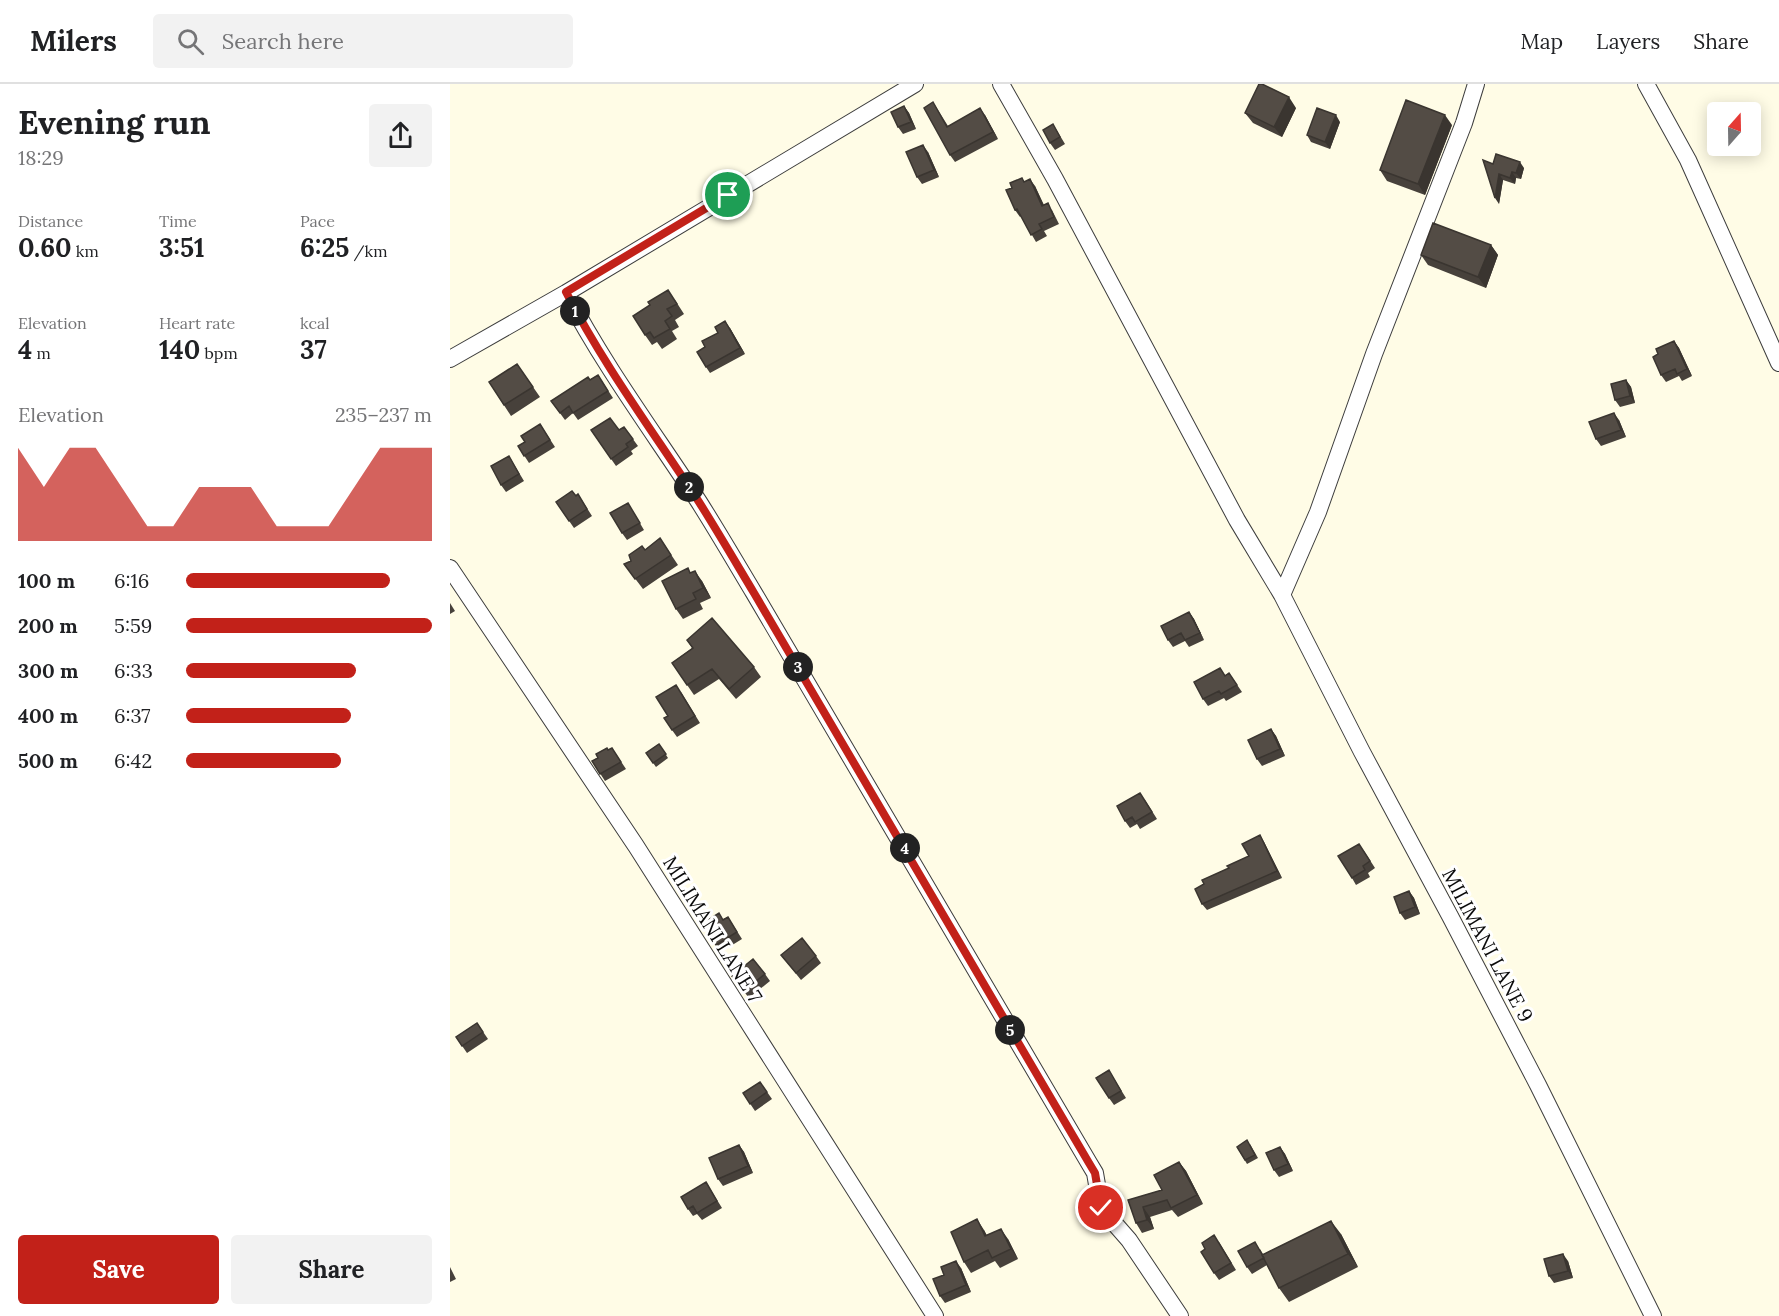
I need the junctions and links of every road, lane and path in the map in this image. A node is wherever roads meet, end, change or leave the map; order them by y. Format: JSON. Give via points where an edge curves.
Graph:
{"nodes":[{"id":1,"x":915,"y":84,"type":"edge"},
{"id":2,"x":1001,"y":84,"type":"edge"},
{"id":3,"x":1476,"y":84,"type":"edge"},
{"id":4,"x":1646,"y":84,"type":"edge"},
{"id":5,"x":566,"y":292,"type":"junction"},
{"id":6,"x":450,"y":359,"type":"edge"},
{"id":7,"x":1779,"y":363,"type":"edge"},
{"id":8,"x":450,"y":568,"type":"edge"},
{"id":9,"x":1282,"y":595,"type":"junction"},
{"id":10,"x":934,"y":1316,"type":"edge"},
{"id":11,"x":1180,"y":1316,"type":"edge"},
{"id":12,"x":1653,"y":1316,"type":"edge"}],
"edges":[{"from":1,"to":5,"type":"street"},
{"from":2,"to":9,"type":"street","name":"MILIMANI LANE 9","via":[[1237,520]]},
{"from":3,"to":9,"type":"street","via":[[1318,512]]},
{"from":4,"to":7,"type":"street","via":[[1688,160]]},
{"from":5,"to":6,"type":"street"},
{"from":5,"to":11,"type":"street","via":[[754,593],[1095,1173],[1101,1208],[1129,1240]]},
{"from":8,"to":10,"type":"street","name":"MILIMANI LANE 7","via":[[636,846]]},
{"from":9,"to":12,"type":"street","name":"MILIMANI LANE 9","via":[[1527,1064]]}]}
